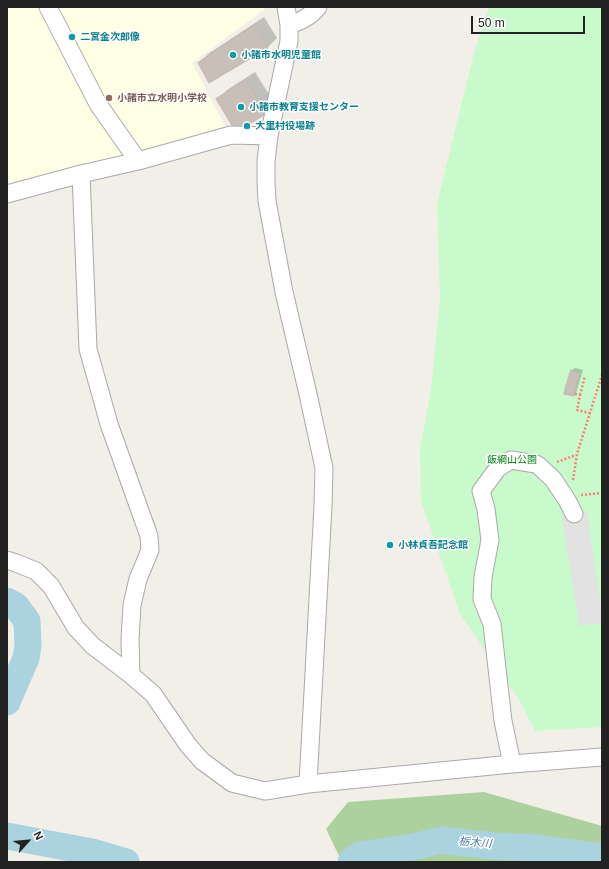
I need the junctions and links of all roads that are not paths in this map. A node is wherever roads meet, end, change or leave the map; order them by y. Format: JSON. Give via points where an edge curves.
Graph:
{"nodes":[{"id":1,"x":48,"y":7,"type":"edge"},
{"id":2,"x":286,"y":7,"type":"edge"},
{"id":3,"x":318,"y":7,"type":"edge"},
{"id":4,"x":289,"y":25,"type":"junction"},
{"id":5,"x":269,"y":136,"type":"junction"},
{"id":6,"x":138,"y":160,"type":"junction"},
{"id":7,"x":81,"y":174,"type":"junction"},
{"id":8,"x":7,"y":194,"type":"edge"},
{"id":9,"x":574,"y":514,"type":"dead end"},
{"id":10,"x":7,"y":560,"type":"edge"},
{"id":11,"x":131,"y":674,"type":"junction"},
{"id":12,"x":602,"y":757,"type":"edge"},
{"id":13,"x":512,"y":764,"type":"junction"},
{"id":14,"x":308,"y":784,"type":"junction"}],
"edges":[{"from":1,"to":6,"type":"street","via":[[98,104]]},
{"from":2,"to":4,"type":"street"},
{"from":3,"to":4,"type":"street","via":[[300,22]]},
{"from":4,"to":5,"type":"street","via":[[286,59]]},
{"from":5,"to":6,"type":"street","via":[[231,135]]},
{"from":5,"to":14,"type":"street","via":[[266,161],[267,201],[284,292],[324,468]]},
{"from":6,"to":7,"type":"street"},
{"from":7,"to":8,"type":"street"},
{"from":7,"to":11,"type":"street","via":[[88,349],[109,424],[149,536],[150,550],[138,579],[132,605]]},
{"from":9,"to":13,"type":"street","via":[[552,479],[536,464],[511,460],[498,468],[481,491],[490,540],[482,599],[492,624],[503,720]]},
{"from":10,"to":11,"type":"street","via":[[36,571],[51,586],[76,628],[93,646]]},
{"from":11,"to":14,"type":"street","via":[[153,694],[202,761],[232,783],[265,791]]},
{"from":12,"to":13,"type":"street"},
{"from":13,"to":14,"type":"street"}]}
